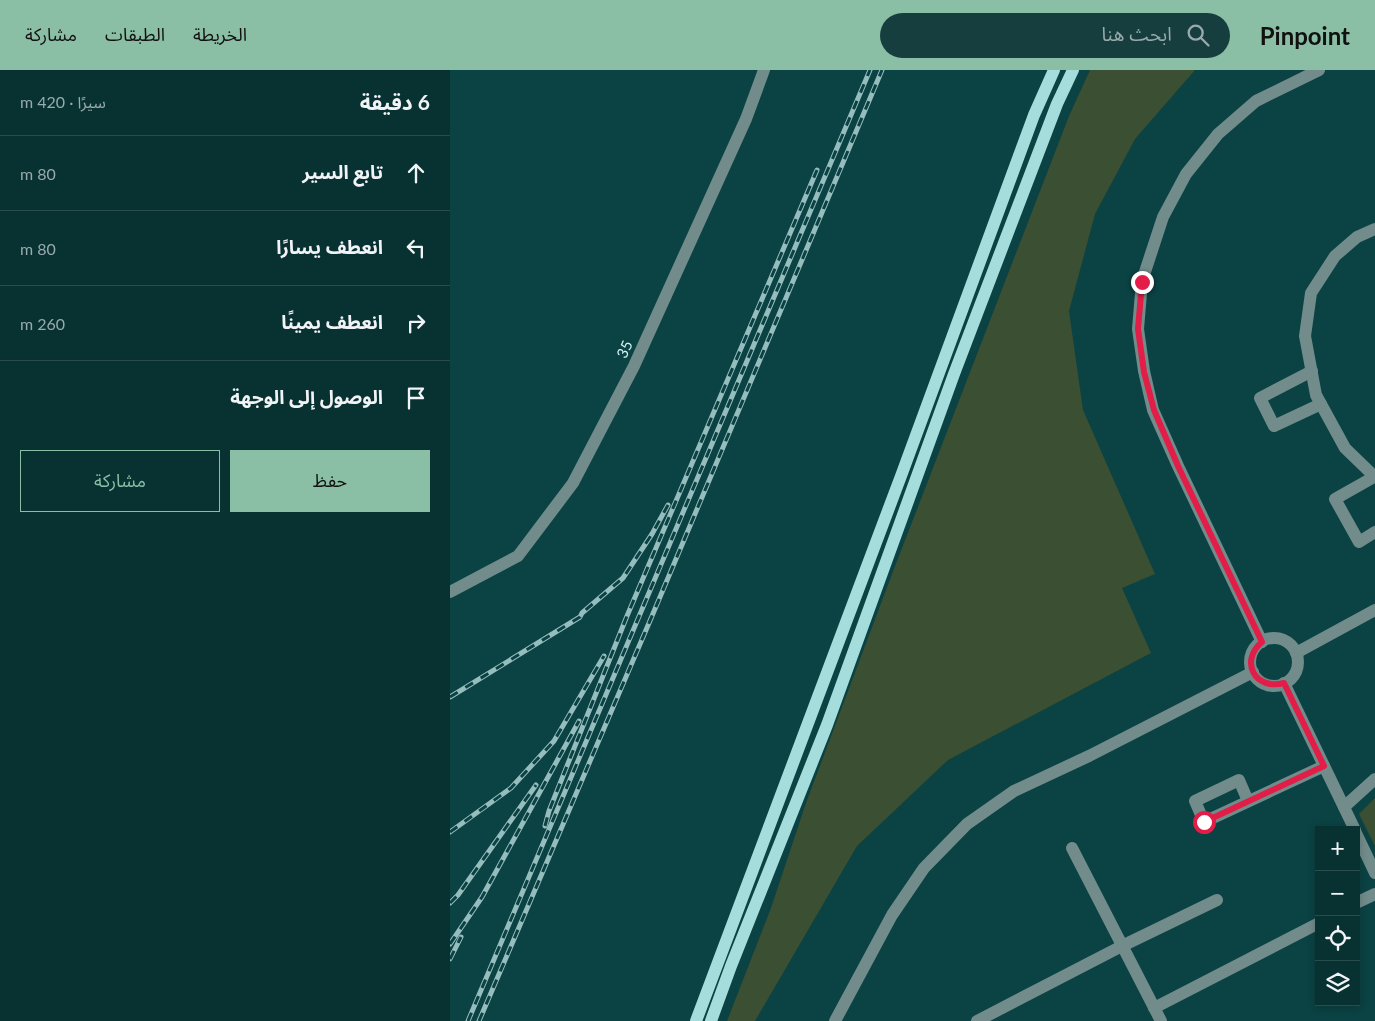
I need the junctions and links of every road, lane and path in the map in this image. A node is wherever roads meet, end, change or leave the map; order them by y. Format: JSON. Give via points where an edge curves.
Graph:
{"nodes":[{"id":1,"x":764,"y":70,"type":"edge"},
{"id":2,"x":1054,"y":70,"type":"edge"},
{"id":3,"x":1073,"y":70,"type":"edge"},
{"id":4,"x":1319,"y":70,"type":"edge"},
{"id":5,"x":1375,"y":229,"type":"edge"},
{"id":6,"x":1312,"y":371,"type":"junction"},
{"id":7,"x":1321,"y":404,"type":"junction"},
{"id":8,"x":1375,"y":477,"type":"edge"},
{"id":9,"x":1375,"y":532,"type":"edge"},
{"id":10,"x":450,"y":592,"type":"edge"},
{"id":11,"x":1375,"y":610,"type":"edge"},
{"id":12,"x":1262,"y":642,"type":"junction"},
{"id":13,"x":1296,"y":653,"type":"junction"},
{"id":14,"x":1253,"y":672,"type":"junction"},
{"id":15,"x":1284,"y":683,"type":"junction"},
{"id":16,"x":1324,"y":766,"type":"junction"},
{"id":17,"x":1375,"y":779,"type":"edge"},
{"id":18,"x":1248,"y":801,"type":"dead end"},
{"id":19,"x":1344,"y":807,"type":"junction"},
{"id":20,"x":1354,"y":826,"type":"edge"},
{"id":21,"x":1360,"y":840,"type":"edge"},
{"id":22,"x":1072,"y":848,"type":"dead end"},
{"id":23,"x":1375,"y":873,"type":"edge"},
{"id":24,"x":1375,"y":894,"type":"edge"},
{"id":25,"x":1217,"y":900,"type":"dead end"},
{"id":26,"x":1360,"y":902,"type":"edge"},
{"id":27,"x":1315,"y":925,"type":"edge"},
{"id":28,"x":1122,"y":946,"type":"junction"},
{"id":29,"x":1154,"y":1008,"type":"junction"},
{"id":30,"x":696,"y":1021,"type":"edge"},
{"id":31,"x":711,"y":1021,"type":"edge"},
{"id":32,"x":834,"y":1021,"type":"edge"},
{"id":33,"x":977,"y":1021,"type":"edge"},
{"id":34,"x":1161,"y":1021,"type":"edge"}],
"edges":[{"from":1,"to":10,"type":"street","name":"35","via":[[746,119],[634,366],[574,483],[518,556]]},
{"from":2,"to":30,"type":"main road","via":[[1034,115]]},
{"from":3,"to":31,"type":"main road","via":[[1057,104],[958,365],[827,725]]},
{"from":4,"to":12,"type":"street","via":[[1256,101],[1218,134],[1186,174],[1164,217],[1142,282],[1138,329],[1154,410]]},
{"from":5,"to":6,"type":"street","via":[[1357,237],[1335,256],[1310,293],[1305,336]]},
{"from":6,"to":7,"type":"street"},
{"from":6,"to":7,"type":"street","via":[[1260,398],[1274,426]]},
{"from":7,"to":8,"type":"street","via":[[1345,448]]},
{"from":8,"to":9,"type":"street","via":[[1335,500],[1358,542]]},
{"from":11,"to":13,"type":"street"},
{"from":12,"to":13,"type":"street","via":[[1278,638],[1292,646]]},
{"from":12,"to":14,"type":"street","via":[[1256,646],[1251,658]]},
{"from":13,"to":15,"type":"street","via":[[1298,667]]},
{"from":14,"to":15,"type":"street","via":[[1270,685]]},
{"from":14,"to":32,"type":"street","via":[[1014,791],[967,824],[924,868],[892,915]]},
{"from":15,"to":16,"type":"street"},
{"from":16,"to":18,"type":"street"},
{"from":16,"to":19,"type":"street"},
{"from":17,"to":19,"type":"street"},
{"from":19,"to":20,"type":"street"},
{"from":21,"to":23,"type":"street"},
{"from":22,"to":28,"type":"street"},
{"from":24,"to":26,"type":"street"},
{"from":25,"to":28,"type":"street"},
{"from":27,"to":29,"type":"street"},
{"from":28,"to":29,"type":"street"},
{"from":28,"to":33,"type":"street"},
{"from":29,"to":34,"type":"street"}]}
